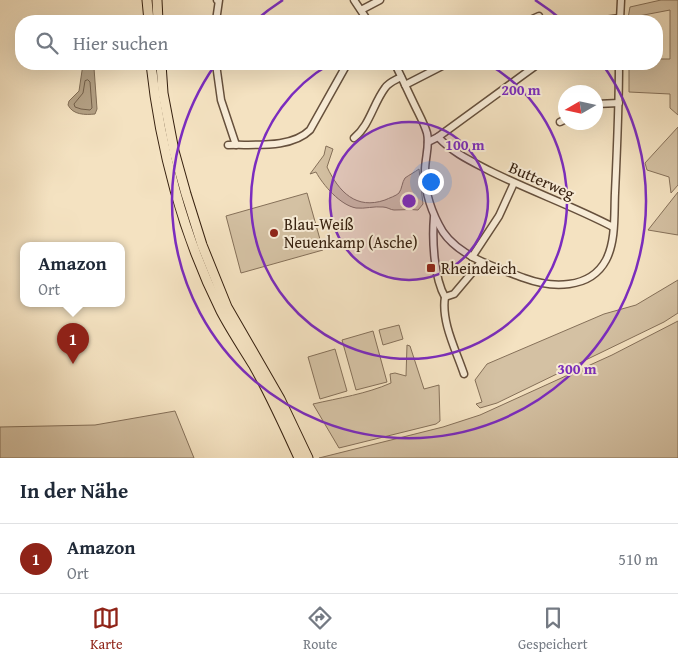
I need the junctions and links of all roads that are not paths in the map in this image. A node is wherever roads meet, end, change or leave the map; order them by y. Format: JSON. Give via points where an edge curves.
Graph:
{"nodes":[{"id":1,"x":147,"y":0,"type":"edge"},
{"id":2,"x":157,"y":0,"type":"edge"},
{"id":3,"x":218,"y":0,"type":"edge"},
{"id":4,"x":227,"y":0,"type":"edge"},
{"id":5,"x":354,"y":0,"type":"edge"},
{"id":6,"x":380,"y":0,"type":"edge"},
{"id":7,"x":621,"y":0,"type":"edge"},
{"id":8,"x":361,"y":10,"type":"junction"},
{"id":9,"x":148,"y":15,"type":"edge"},
{"id":10,"x":158,"y":15,"type":"edge"},
{"id":11,"x":217,"y":15,"type":"edge"},
{"id":12,"x":364,"y":15,"type":"edge"},
{"id":13,"x":620,"y":15,"type":"edge"},
{"id":14,"x":152,"y":70,"type":"edge"},
{"id":15,"x":161,"y":70,"type":"edge"},
{"id":16,"x":217,"y":70,"type":"edge"},
{"id":17,"x":344,"y":70,"type":"edge"},
{"id":18,"x":398,"y":70,"type":"edge"},
{"id":19,"x":434,"y":70,"type":"edge"},
{"id":20,"x":530,"y":70,"type":"edge"},
{"id":21,"x":619,"y":70,"type":"edge"},
{"id":22,"x":401,"y":77,"type":"junction"},
{"id":23,"x":405,"y":85,"type":"junction"},
{"id":24,"x":619,"y":103,"type":"junction"},
{"id":25,"x":603,"y":104,"type":"edge"},
{"id":26,"x":354,"y":138,"type":"dead end"},
{"id":27,"x":438,"y":138,"type":"junction"},
{"id":28,"x":428,"y":142,"type":"junction"},
{"id":29,"x":228,"y":145,"type":"dead end"},
{"id":30,"x":236,"y":145,"type":"junction"},
{"id":31,"x":514,"y":183,"type":"junction"},
{"id":32,"x":434,"y":216,"type":"junction"},
{"id":33,"x":613,"y":227,"type":"junction"},
{"id":34,"x":445,"y":234,"type":"junction"},
{"id":35,"x":434,"y":245,"type":"junction"},
{"id":36,"x":472,"y":256,"type":"junction"},
{"id":37,"x":481,"y":262,"type":"junction"},
{"id":38,"x":445,"y":297,"type":"junction"},
{"id":39,"x":464,"y":374,"type":"dead end"},
{"id":40,"x":296,"y":440,"type":"junction"},
{"id":41,"x":299,"y":458,"type":"edge"},
{"id":42,"x":308,"y":458,"type":"edge"}],
"edges":[{"from":1,"to":9,"type":"highway"},
{"from":2,"to":10,"type":"highway"},
{"from":3,"to":4,"type":"street"},
{"from":3,"to":11,"type":"street"},
{"from":5,"to":8,"type":"street"},
{"from":6,"to":8,"type":"street"},
{"from":7,"to":13,"type":"street"},
{"from":8,"to":12,"type":"street"},
{"from":14,"to":40,"type":"highway","via":[[166,152],[195,248],[221,310]]},
{"from":15,"to":40,"type":"highway","via":[[174,151],[202,245],[227,307],[260,361]]},
{"from":16,"to":30,"type":"street","via":[[221,100]]},
{"from":17,"to":30,"type":"street","via":[[310,130],[300,139]]},
{"from":18,"to":22,"type":"street"},
{"from":19,"to":23,"type":"street"},
{"from":20,"to":27,"type":"street"},
{"from":21,"to":24,"type":"street"},
{"from":22,"to":23,"type":"street"},
{"from":22,"to":26,"type":"street","via":[[385,88],[362,132]]},
{"from":23,"to":28,"type":"street"},
{"from":24,"to":25,"type":"street"},
{"from":24,"to":33,"type":"street"},
{"from":27,"to":28,"type":"street"},
{"from":27,"to":31,"type":"street","name":"Butterweg","via":[[457,154]]},
{"from":28,"to":32,"type":"street","via":[[426,186]]},
{"from":29,"to":30,"type":"street"},
{"from":31,"to":33,"type":"street","name":"Butterweg"},
{"from":31,"to":36,"type":"street","via":[[499,216]]},
{"from":32,"to":34,"type":"street"},
{"from":32,"to":35,"type":"street"},
{"from":33,"to":37,"type":"street","via":[[606,260],[591,276],[573,284],[537,283]]},
{"from":34,"to":35,"type":"street"},
{"from":34,"to":36,"type":"street"},
{"from":35,"to":38,"type":"street"},
{"from":36,"to":37,"type":"street"},
{"from":37,"to":38,"type":"street","via":[[454,294]]},
{"from":38,"to":39,"type":"street","via":[[446,319]]},
{"from":40,"to":41,"type":"highway"},
{"from":40,"to":42,"type":"highway"}]}
